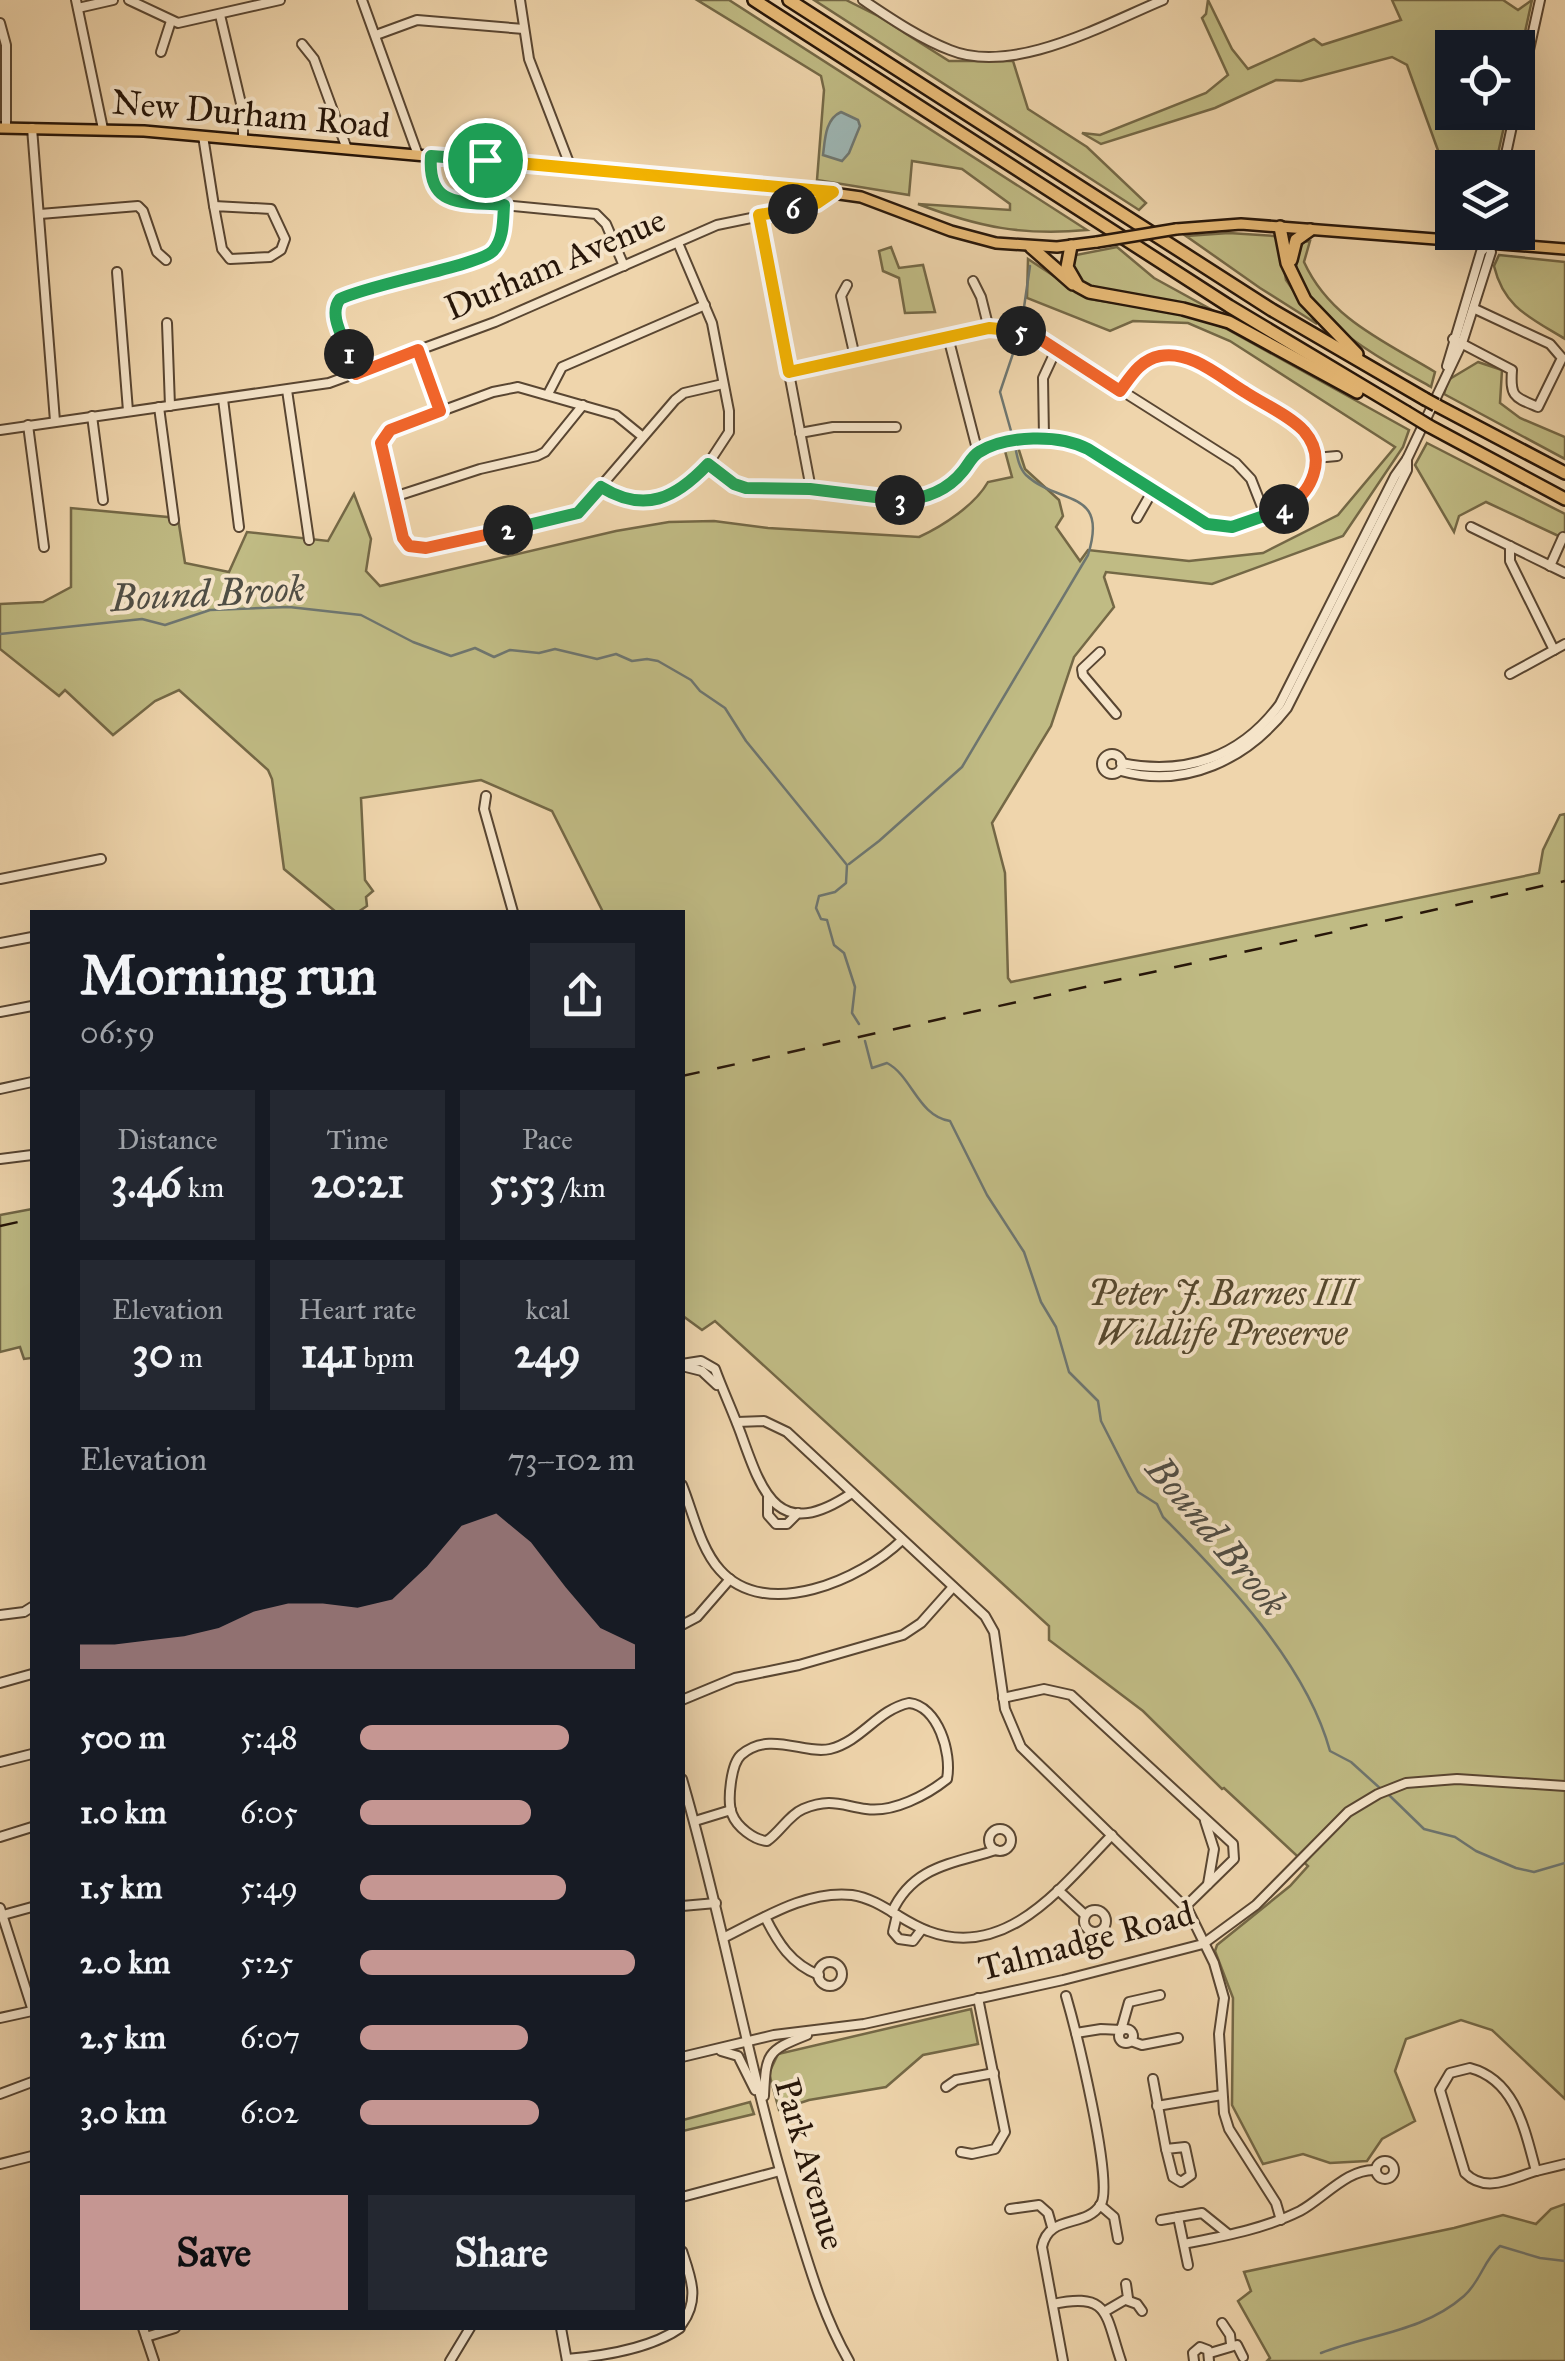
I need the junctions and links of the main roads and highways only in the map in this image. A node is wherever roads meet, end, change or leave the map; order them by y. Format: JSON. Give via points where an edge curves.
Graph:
{"nodes":[{"id":1,"x":754,"y":0,"type":"edge"},
{"id":2,"x":789,"y":0,"type":"edge"},
{"id":3,"x":3,"y":128,"type":"edge"},
{"id":4,"x":1280,"y":227,"type":"junction"},
{"id":5,"x":1310,"y":230,"type":"junction"},
{"id":6,"x":1435,"y":236,"type":"edge"},
{"id":7,"x":1535,"y":245,"type":"edge"},
{"id":8,"x":1070,"y":246,"type":"junction"},
{"id":9,"x":1031,"y":247,"type":"junction"},
{"id":10,"x":1565,"y":249,"type":"edge"},
{"id":11,"x":1291,"y":275,"type":"junction"},
{"id":12,"x":1078,"y":286,"type":"junction"},
{"id":13,"x":1379,"y":374,"type":"junction"},
{"id":14,"x":1401,"y":410,"type":"junction"},
{"id":15,"x":1565,"y":473,"type":"edge"},
{"id":16,"x":1565,"y":499,"type":"edge"}],
"edges":[{"from":1,"to":14,"type":"highway"},
{"from":2,"to":13,"type":"highway"},
{"from":3,"to":9,"type":"main road","name":"New Durham Road","via":[[202,136],[833,192],[982,240]]},
{"from":4,"to":5,"type":"main road","name":"New Durham Road"},
{"from":4,"to":8,"type":"main road","name":"New Durham Road","bridge":true,"via":[[1226,224]]},
{"from":4,"to":11,"type":"highway"},
{"from":5,"to":6,"type":"main road","name":"New Durham Road"},
{"from":5,"to":11,"type":"highway","via":[[1293,246]]},
{"from":7,"to":10,"type":"main road","name":"New Durham Road"},
{"from":8,"to":9,"type":"main road","name":"New Durham Road"},
{"from":8,"to":12,"type":"highway","via":[[1067,268]]},
{"from":9,"to":12,"type":"highway"},
{"from":11,"to":13,"type":"highway","via":[[1318,318]]},
{"from":12,"to":14,"type":"highway","via":[[1228,322]]},
{"from":13,"to":15,"type":"highway"},
{"from":14,"to":16,"type":"highway","bridge":true}]}
